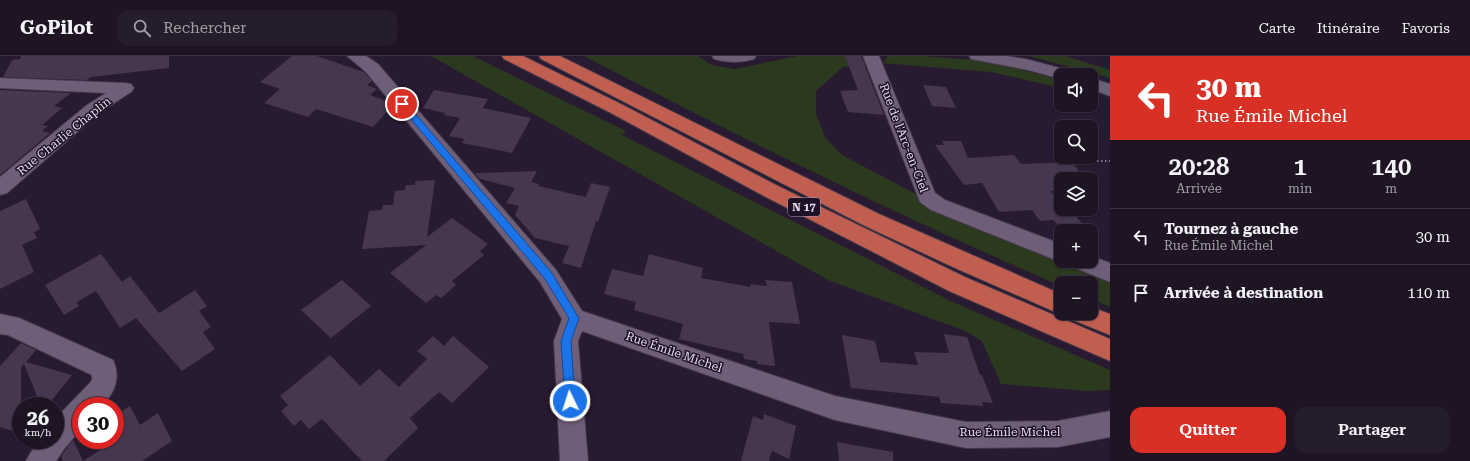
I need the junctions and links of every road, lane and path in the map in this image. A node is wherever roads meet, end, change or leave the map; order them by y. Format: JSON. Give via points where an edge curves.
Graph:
{"nodes":[{"id":1,"x":355,"y":56,"type":"edge"},
{"id":2,"x":510,"y":56,"type":"edge"},
{"id":3,"x":720,"y":56,"type":"edge"},
{"id":4,"x":748,"y":56,"type":"edge"},
{"id":5,"x":871,"y":56,"type":"edge"},
{"id":6,"x":976,"y":56,"type":"edge"},
{"id":7,"x":549,"y":57,"type":"edge"},
{"id":8,"x":1054,"y":72,"type":"edge"},
{"id":9,"x":0,"y":83,"type":"edge"},
{"id":10,"x":1098,"y":86,"type":"edge"},
{"id":11,"x":1110,"y":90,"type":"edge"},
{"id":12,"x":1098,"y":161,"type":"edge"},
{"id":13,"x":1110,"y":161,"type":"edge"},
{"id":14,"x":0,"y":188,"type":"edge"},
{"id":15,"x":1054,"y":250,"type":"edge"},
{"id":16,"x":1098,"y":267,"type":"edge"},
{"id":17,"x":1110,"y":272,"type":"edge"},
{"id":18,"x":1054,"y":301,"type":"edge"},
{"id":19,"x":574,"y":318,"type":"junction"},
{"id":20,"x":1088,"y":320,"type":"edge"},
{"id":21,"x":0,"y":324,"type":"edge"},
{"id":22,"x":1108,"y":341,"type":"edge"},
{"id":23,"x":93,"y":397,"type":"edge"},
{"id":24,"x":72,"y":420,"type":"edge"},
{"id":25,"x":1110,"y":424,"type":"edge"},
{"id":26,"x":64,"y":428,"type":"edge"},
{"id":27,"x":48,"y":449,"type":"edge"},
{"id":28,"x":40,"y":461,"type":"edge"},
{"id":29,"x":574,"y":461,"type":"edge"}],
"edges":[{"from":1,"to":19,"type":"street","via":[[372,68],[548,276]]},
{"from":2,"to":22,"type":"highway","number":"N 17","via":[[957,284]]},
{"from":3,"to":4,"type":"street"},
{"from":5,"to":15,"type":"street","name":"Rue de l'Arc-en-Ciel","via":[[926,197],[938,205]]},
{"from":6,"to":8,"type":"street","via":[[1030,65]]},
{"from":7,"to":18,"type":"highway","number":"N 17","via":[[872,220]]},
{"from":9,"to":14,"type":"street","name":"Rue Charlie Chaplin","via":[[125,88],[93,109]]},
{"from":10,"to":11,"type":"street"},
{"from":12,"to":13,"type":"path"},
{"from":16,"to":17,"type":"street"},
{"from":19,"to":25,"type":"street","name":"Rue Émile Michel","via":[[835,408],[880,418],[966,435],[1058,434]]},
{"from":19,"to":29,"type":"street","via":[[566,341]]},
{"from":20,"to":22,"type":"highway","number":"N 17"},
{"from":21,"to":23,"type":"street","via":[[10,325],[104,368],[107,377]]},
{"from":24,"to":26,"type":"street"},
{"from":27,"to":28,"type":"street"}]}
